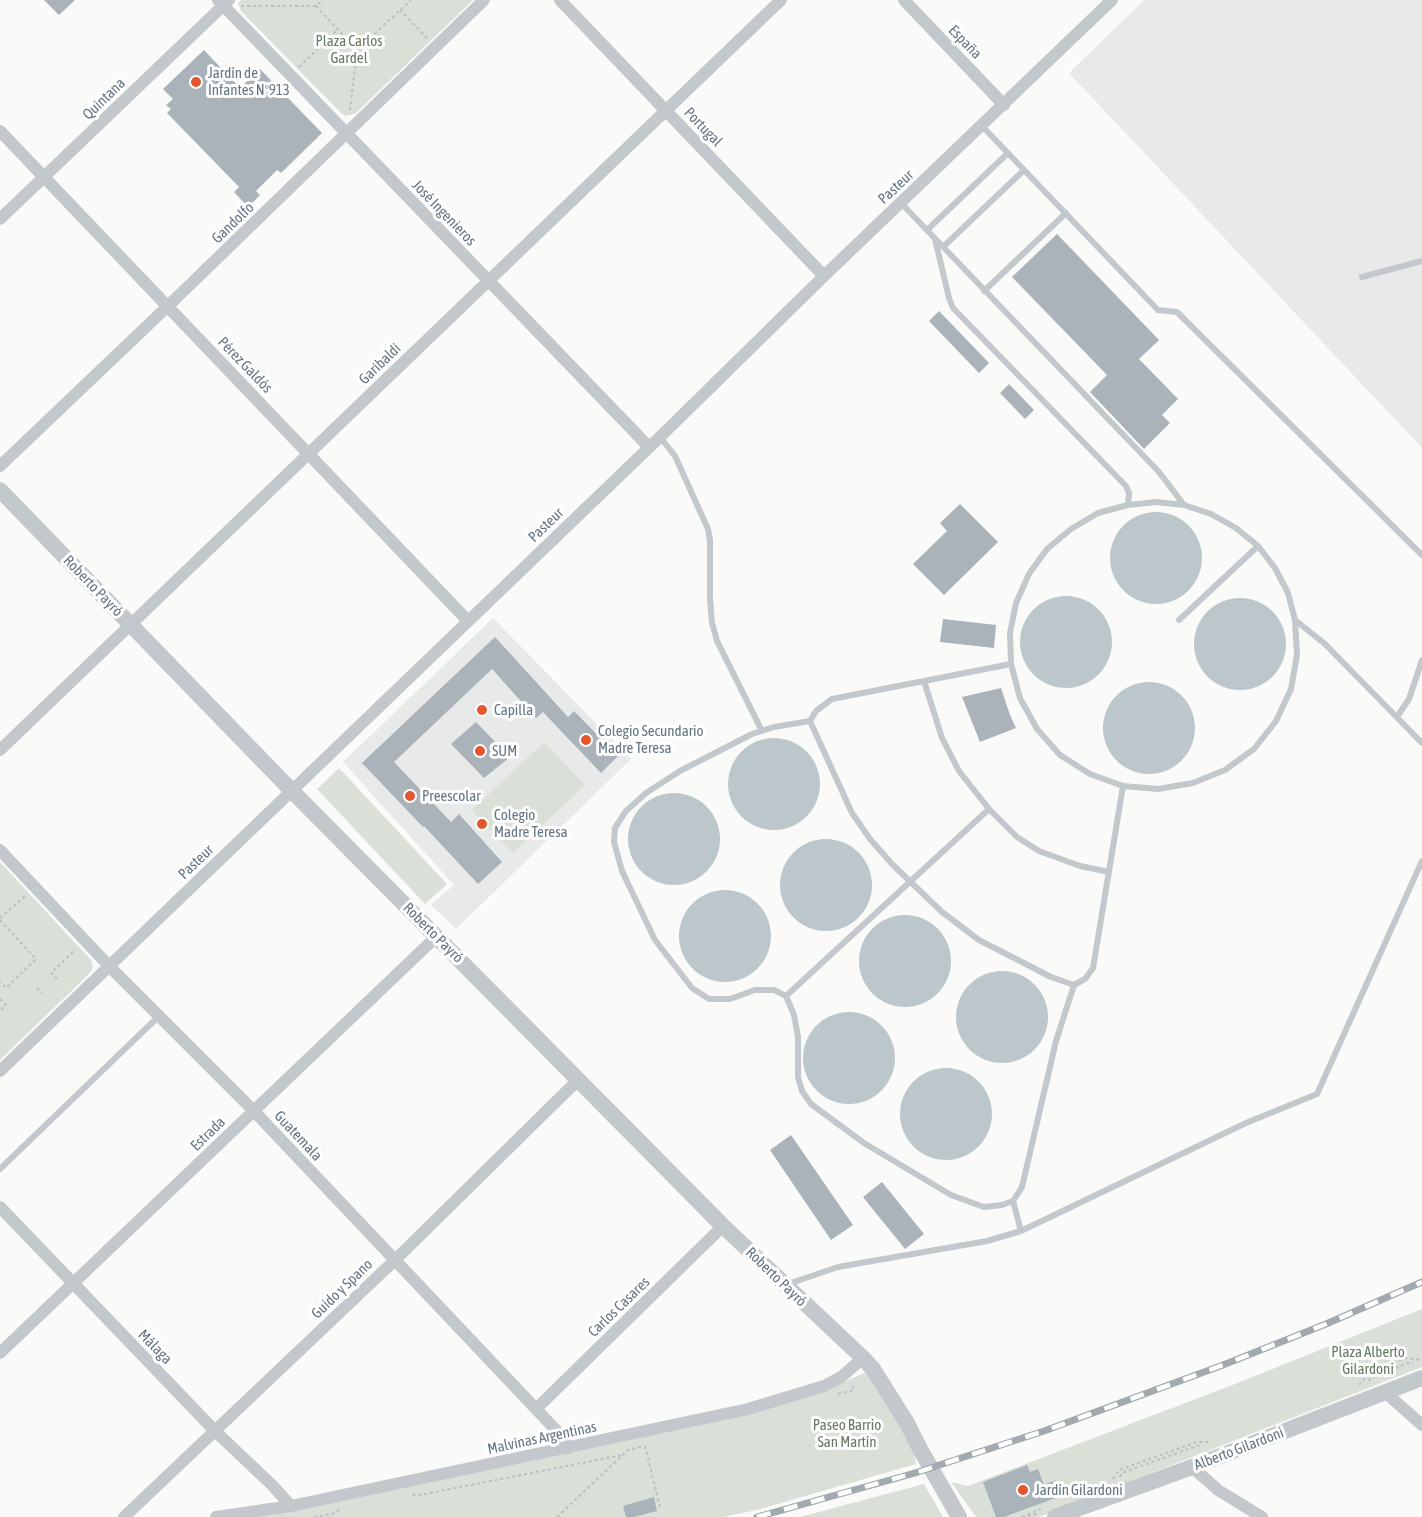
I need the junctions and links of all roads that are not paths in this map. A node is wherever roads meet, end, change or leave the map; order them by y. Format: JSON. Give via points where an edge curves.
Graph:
{"nodes":[{"id":1,"x":484,"y":0,"type":"edge"},
{"id":2,"x":560,"y":0,"type":"edge"},
{"id":3,"x":781,"y":0,"type":"edge"},
{"id":4,"x":904,"y":0,"type":"edge"},
{"id":5,"x":1112,"y":0,"type":"edge"},
{"id":6,"x":224,"y":2,"type":"edge"},
{"id":7,"x":1004,"y":105,"type":"junction"},
{"id":8,"x":667,"y":110,"type":"junction"},
{"id":9,"x":982,"y":126,"type":"junction"},
{"id":10,"x":0,"y":130,"type":"edge"},
{"id":11,"x":347,"y":134,"type":"junction"},
{"id":12,"x":1008,"y":153,"type":"junction"},
{"id":13,"x":1024,"y":170,"type":"junction"},
{"id":14,"x":44,"y":177,"type":"junction"},
{"id":15,"x":901,"y":203,"type":"junction"},
{"id":16,"x":1066,"y":213,"type":"junction"},
{"id":17,"x":0,"y":219,"type":"edge"},
{"id":18,"x":927,"y":230,"type":"junction"},
{"id":19,"x":935,"y":239,"type":"junction"},
{"id":20,"x":943,"y":247,"type":"junction"},
{"id":21,"x":1422,"y":261,"type":"edge"},
{"id":22,"x":824,"y":276,"type":"junction"},
{"id":23,"x":1362,"y":277,"type":"dead end"},
{"id":24,"x":489,"y":281,"type":"junction"},
{"id":25,"x":984,"y":291,"type":"junction"},
{"id":26,"x":168,"y":306,"type":"junction"},
{"id":27,"x":660,"y":437,"type":"junction"},
{"id":28,"x":649,"y":447,"type":"junction"},
{"id":29,"x":309,"y":453,"type":"junction"},
{"id":30,"x":0,"y":465,"type":"edge"},
{"id":31,"x":0,"y":490,"type":"edge"},
{"id":32,"x":1128,"y":505,"type":"junction"},
{"id":33,"x":1184,"y":506,"type":"junction"},
{"id":34,"x":1258,"y":546,"type":"junction"},
{"id":35,"x":1422,"y":555,"type":"edge"},
{"id":36,"x":1179,"y":620,"type":"dead end"},
{"id":37,"x":1295,"y":620,"type":"junction"},
{"id":38,"x":468,"y":621,"type":"junction"},
{"id":39,"x":130,"y":625,"type":"junction"},
{"id":40,"x":1422,"y":660,"type":"edge"},
{"id":41,"x":1011,"y":664,"type":"junction"},
{"id":42,"x":924,"y":681,"type":"junction"},
{"id":43,"x":1396,"y":717,"type":"junction"},
{"id":44,"x":810,"y":721,"type":"junction"},
{"id":45,"x":762,"y":731,"type":"junction"},
{"id":46,"x":1422,"y":743,"type":"edge"},
{"id":47,"x":0,"y":750,"type":"edge"},
{"id":48,"x":1123,"y":786,"type":"junction"},
{"id":49,"x":292,"y":791,"type":"junction"},
{"id":50,"x":989,"y":809,"type":"junction"},
{"id":51,"x":0,"y":850,"type":"edge"},
{"id":52,"x":1422,"y":861,"type":"edge"},
{"id":53,"x":1109,"y":872,"type":"junction"},
{"id":54,"x":909,"y":882,"type":"junction"},
{"id":55,"x":436,"y":937,"type":"junction"},
{"id":56,"x":109,"y":966,"type":"junction"},
{"id":57,"x":1074,"y":985,"type":"junction"},
{"id":58,"x":786,"y":996,"type":"junction"},
{"id":59,"x":159,"y":1016,"type":"junction"},
{"id":60,"x":0,"y":1071,"type":"edge"},
{"id":61,"x":578,"y":1080,"type":"junction"},
{"id":62,"x":254,"y":1111,"type":"junction"},
{"id":63,"x":0,"y":1169,"type":"edge"},
{"id":64,"x":1013,"y":1201,"type":"junction"},
{"id":65,"x":0,"y":1207,"type":"edge"},
{"id":66,"x":723,"y":1226,"type":"junction"},
{"id":67,"x":1021,"y":1231,"type":"junction"},
{"id":68,"x":395,"y":1260,"type":"junction"},
{"id":69,"x":73,"y":1283,"type":"junction"},
{"id":70,"x":784,"y":1286,"type":"junction"},
{"id":71,"x":0,"y":1353,"type":"edge"},
{"id":72,"x":868,"y":1364,"type":"junction"},
{"id":73,"x":1422,"y":1378,"type":"edge"},
{"id":74,"x":1386,"y":1393,"type":"junction"},
{"id":75,"x":536,"y":1409,"type":"junction"},
{"id":76,"x":1422,"y":1425,"type":"edge"},
{"id":77,"x":215,"y":1431,"type":"junction"},
{"id":78,"x":568,"y":1448,"type":"junction"},
{"id":79,"x":1192,"y":1467,"type":"junction"},
{"id":80,"x":291,"y":1506,"type":"junction"},
{"id":81,"x":1048,"y":1513,"type":"edge"},
{"id":82,"x":124,"y":1517,"type":"edge"},
{"id":83,"x":216,"y":1517,"type":"edge"},
{"id":84,"x":959,"y":1517,"type":"edge"},
{"id":85,"x":1262,"y":1517,"type":"edge"}],
"edges":[{"from":1,"to":11,"type":"street","name":"Gandolfo"},
{"from":2,"to":8,"type":"street","name":"Portugal"},
{"from":3,"to":8,"type":"street","name":"Garibaldi"},
{"from":4,"to":7,"type":"street","name":"España"},
{"from":5,"to":7,"type":"street","name":"Pasteur"},
{"from":6,"to":11,"type":"street","name":"José Ingenieros"},
{"from":6,"to":14,"type":"street","name":"Quintana"},
{"from":7,"to":9,"type":"street","name":"Pasteur"},
{"from":8,"to":22,"type":"street","name":"Portugal"},
{"from":8,"to":24,"type":"street","name":"Garibaldi"},
{"from":9,"to":12,"type":"lane"},
{"from":9,"to":15,"type":"street","name":"Pasteur"},
{"from":10,"to":14,"type":"street","name":"Pérez Galdós"},
{"from":11,"to":24,"type":"street","name":"José Ingenieros"},
{"from":11,"to":26,"type":"street","name":"Gandolfo"},
{"from":12,"to":13,"type":"lane"},
{"from":12,"to":18,"type":"lane"},
{"from":13,"to":16,"type":"lane"},
{"from":13,"to":20,"type":"lane"},
{"from":14,"to":17,"type":"street","name":"Quintana"},
{"from":14,"to":26,"type":"street","name":"Pérez Galdós"},
{"from":15,"to":18,"type":"lane"},
{"from":15,"to":22,"type":"street","name":"Pasteur"},
{"from":16,"to":25,"type":"lane"},
{"from":16,"to":35,"type":"lane","via":[[1158,310],[1177,312]]},
{"from":18,"to":19,"type":"lane"},
{"from":19,"to":20,"type":"lane"},
{"from":19,"to":32,"type":"lane","via":[[953,308],[1126,486]]},
{"from":20,"to":25,"type":"lane"},
{"from":21,"to":23,"type":"lane"},
{"from":22,"to":27,"type":"street","name":"Pasteur"},
{"from":24,"to":28,"type":"street","name":"José Ingenieros"},
{"from":24,"to":29,"type":"street","name":"Garibaldi"},
{"from":25,"to":33,"type":"lane","via":[[1159,472]]},
{"from":26,"to":29,"type":"street","name":"Pérez Galdós"},
{"from":26,"to":30,"type":"street","name":"Gandolfo"},
{"from":27,"to":28,"type":"street","name":"Pasteur"},
{"from":27,"to":45,"type":"lane","via":[[675,456],[708,529],[712,623],[717,641]]},
{"from":28,"to":38,"type":"street","name":"Pasteur"},
{"from":29,"to":38,"type":"street","name":"Pérez Galdós"},
{"from":29,"to":39,"type":"street","name":"Garibaldi"},
{"from":31,"to":39,"type":"street","name":"Roberto Payró"},
{"from":32,"to":33,"type":"lane","via":[[1156,502]]},
{"from":32,"to":41,"type":"lane","via":[[1098,513],[1047,549],[1029,574],[1017,603],[1010,633]]},
{"from":33,"to":34,"type":"lane","via":[[1211,514]]},
{"from":34,"to":36,"type":"lane"},
{"from":34,"to":37,"type":"lane","via":[[1288,593]]},
{"from":37,"to":43,"type":"lane","via":[[1325,644]]},
{"from":37,"to":48,"type":"lane","via":[[1297,655],[1291,689],[1276,721],[1254,748],[1225,770],[1193,783],[1158,789]]},
{"from":38,"to":49,"type":"street","name":"Pasteur"},
{"from":39,"to":47,"type":"street","name":"Garibaldi"},
{"from":39,"to":49,"type":"street","name":"Roberto Payró"},
{"from":40,"to":43,"type":"lane","via":[[1409,699]]},
{"from":41,"to":42,"type":"lane"},
{"from":41,"to":48,"type":"lane","via":[[1020,698],[1037,729],[1060,755],[1090,774]]},
{"from":42,"to":44,"type":"lane","via":[[832,699]]},
{"from":42,"to":50,"type":"lane","via":[[942,738],[959,771]]},
{"from":43,"to":46,"type":"lane"},
{"from":44,"to":45,"type":"lane"},
{"from":44,"to":54,"type":"lane","via":[[852,813]]},
{"from":45,"to":58,"type":"lane","via":[[680,771],[646,793],[626,811],[615,828],[614,842],[622,871],[655,940],[692,988],[709,999],[730,999],[754,990],[774,990]]},
{"from":48,"to":53,"type":"lane"},
{"from":49,"to":55,"type":"street","name":"Roberto Payró"},
{"from":49,"to":56,"type":"street","name":"Pasteur"},
{"from":50,"to":53,"type":"lane","via":[[1017,837],[1039,851]]},
{"from":50,"to":54,"type":"lane"},
{"from":51,"to":56,"type":"street","name":"Guatemala"},
{"from":52,"to":67,"type":"lane","via":[[1317,1094],[1246,1123]]},
{"from":53,"to":57,"type":"lane","via":[[1093,968]]},
{"from":54,"to":57,"type":"lane","via":[[979,940]]},
{"from":54,"to":58,"type":"lane"},
{"from":55,"to":61,"type":"street","name":"Roberto Payró"},
{"from":55,"to":62,"type":"street","name":"Estrada"},
{"from":56,"to":59,"type":"street","name":"Guatemala"},
{"from":56,"to":60,"type":"street","name":"Pasteur"},
{"from":57,"to":64,"type":"lane","via":[[1056,1041],[1022,1187]]},
{"from":58,"to":64,"type":"lane","via":[[798,1038],[798,1077],[811,1104],[864,1143],[951,1195],[984,1207]]},
{"from":59,"to":62,"type":"street","name":"Guatemala"},
{"from":59,"to":63,"type":"lane"},
{"from":61,"to":66,"type":"street","name":"Roberto Payró"},
{"from":61,"to":68,"type":"street","name":"Guido y Spano"},
{"from":62,"to":68,"type":"street","name":"Guatemala"},
{"from":62,"to":69,"type":"street","name":"Estrada"},
{"from":64,"to":67,"type":"lane"},
{"from":65,"to":69,"type":"street","name":"Málaga"},
{"from":66,"to":70,"type":"street","name":"Roberto Payró"},
{"from":66,"to":75,"type":"street","name":"Carlos Casares"},
{"from":67,"to":70,"type":"lane","via":[[987,1241],[838,1267]]},
{"from":68,"to":75,"type":"street","name":"Guatemala"},
{"from":68,"to":77,"type":"street","name":"Guido y Spano"},
{"from":69,"to":71,"type":"street","name":"Estrada"},
{"from":69,"to":77,"type":"street","name":"Málaga"},
{"from":70,"to":72,"type":"street","name":"Roberto Payró"},
{"from":72,"to":78,"type":"street","name":"Malvinas Argentinas","via":[[824,1386],[748,1409]]},
{"from":72,"to":84,"type":"street","name":"Roberto Payró","via":[[890,1394]]},
{"from":73,"to":74,"type":"street","name":"Alberto Gilardoni"},
{"from":74,"to":76,"type":"street"},
{"from":74,"to":79,"type":"street","name":"Alberto Gilardoni"},
{"from":75,"to":78,"type":"street","name":"Guatemala"},
{"from":77,"to":80,"type":"street","name":"Málaga"},
{"from":77,"to":82,"type":"street","name":"Guido y Spano"},
{"from":78,"to":80,"type":"street","name":"Malvinas Argentinas"},
{"from":79,"to":81,"type":"street","name":"Alberto Gilardoni"},
{"from":79,"to":85,"type":"street","via":[[1218,1490]]},
{"from":80,"to":83,"type":"street","name":"Malvinas Argentinas"}]}
